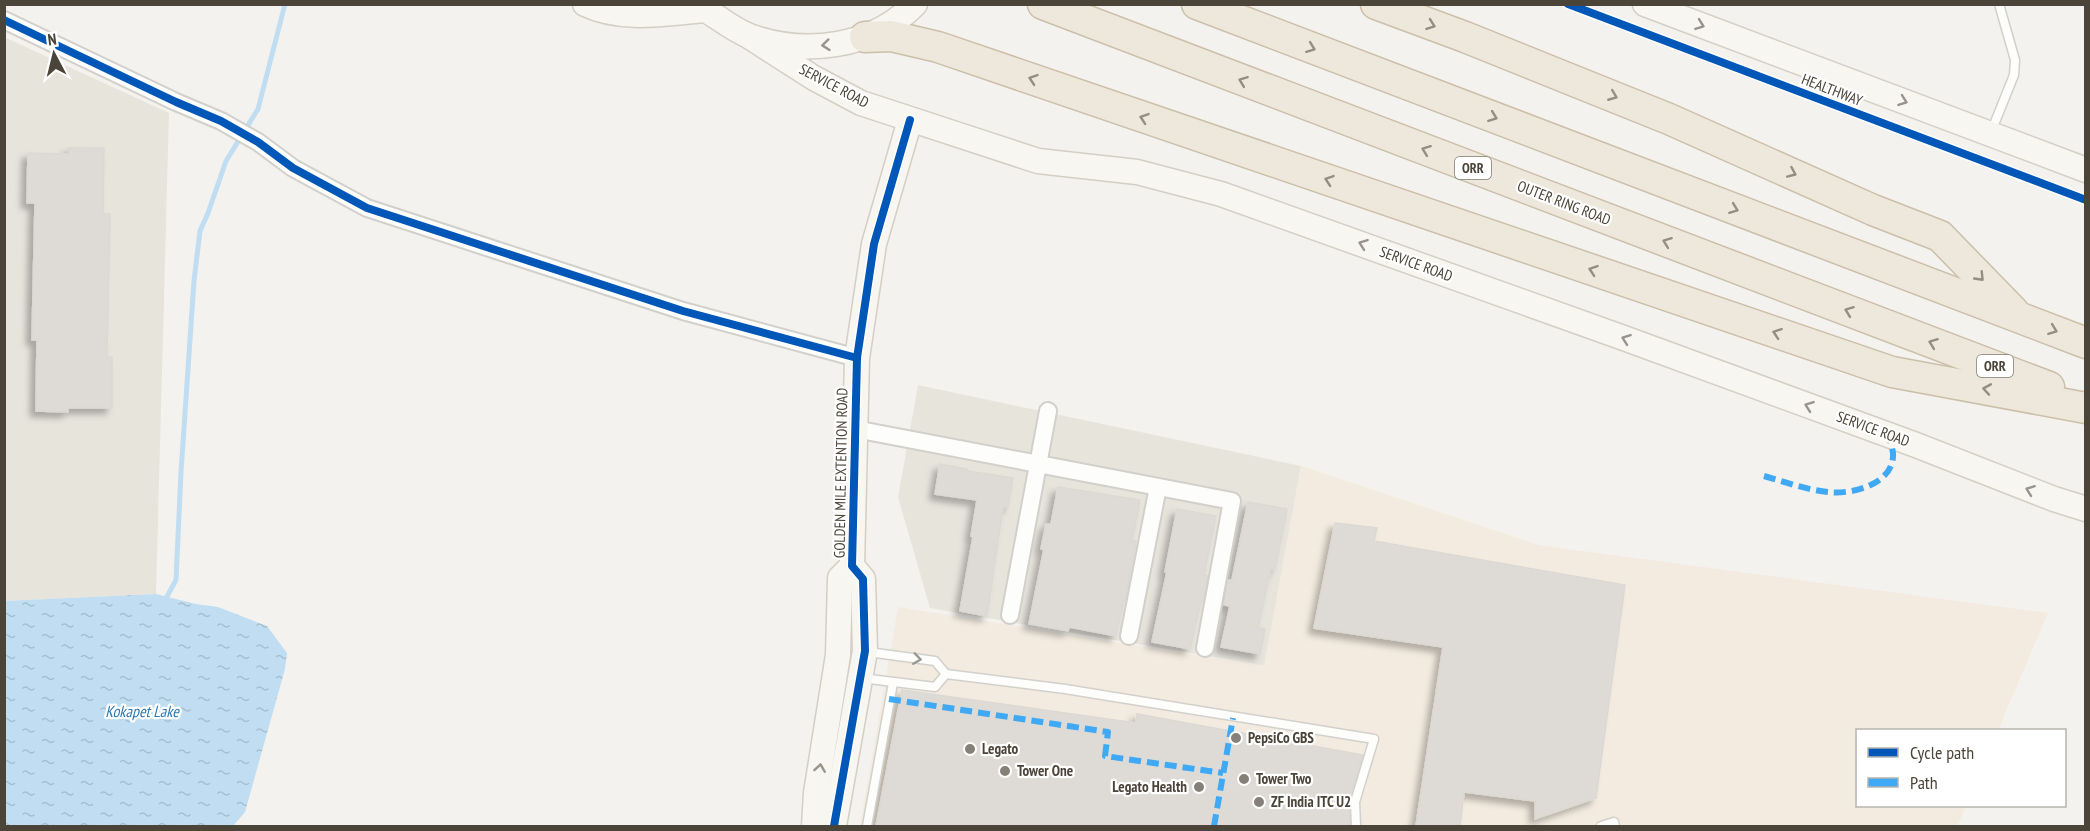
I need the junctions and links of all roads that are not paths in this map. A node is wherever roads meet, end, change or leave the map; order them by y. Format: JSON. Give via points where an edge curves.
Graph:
{"nodes":[{"id":1,"x":585,"y":4,"type":"edge"},
{"id":2,"x":915,"y":4,"type":"edge"},
{"id":3,"x":1043,"y":4,"type":"edge"},
{"id":4,"x":1197,"y":4,"type":"edge"},
{"id":5,"x":1376,"y":4,"type":"edge"},
{"id":6,"x":1645,"y":4,"type":"edge"},
{"id":7,"x":2000,"y":4,"type":"edge"},
{"id":8,"x":703,"y":7,"type":"edge"},
{"id":9,"x":4,"y":20,"type":"edge"},
{"id":10,"x":747,"y":35,"type":"junction"},
{"id":11,"x":865,"y":37,"type":"junction"},
{"id":12,"x":910,"y":120,"type":"junction"},
{"id":13,"x":1991,"y":133,"type":"junction"},
{"id":14,"x":2085,"y":170,"type":"edge"},
{"id":15,"x":2019,"y":318,"type":"junction"},
{"id":16,"x":2085,"y":343,"type":"edge"},
{"id":17,"x":857,"y":358,"type":"junction"},
{"id":18,"x":2085,"y":401,"type":"edge"},
{"id":19,"x":2085,"y":408,"type":"edge"},
{"id":20,"x":1048,"y":411,"type":"dead end"},
{"id":21,"x":855,"y":429,"type":"junction"},
{"id":22,"x":1038,"y":464,"type":"junction"},
{"id":23,"x":1158,"y":487,"type":"junction"},
{"id":24,"x":2085,"y":509,"type":"edge"},
{"id":25,"x":852,"y":566,"type":"junction"},
{"id":26,"x":1010,"y":615,"type":"dead end"},
{"id":27,"x":1129,"y":636,"type":"dead end"},
{"id":28,"x":1205,"y":648,"type":"dead end"},
{"id":29,"x":865,"y":651,"type":"junction"},
{"id":30,"x":946,"y":674,"type":"junction"},
{"id":31,"x":861,"y":678,"type":"junction"},
{"id":32,"x":893,"y":683,"type":"junction"},
{"id":33,"x":814,"y":826,"type":"edge"},
{"id":34,"x":834,"y":826,"type":"edge"},
{"id":35,"x":867,"y":826,"type":"edge"},
{"id":36,"x":1356,"y":826,"type":"edge"},
{"id":37,"x":1601,"y":826,"type":"edge"},
{"id":38,"x":1616,"y":826,"type":"edge"}],
"edges":[{"from":1,"to":8,"type":"main road","via":[[633,16]]},
{"from":2,"to":11,"type":"main road","via":[[904,16]]},
{"from":18,"to":3,"type":"highway","name":"OUTER RING ROAD","number":"ORR","one_way":true},
{"from":4,"to":15,"type":"highway","one_way":true},
{"from":5,"to":15,"type":"highway","one_way":true,"via":[[1669,119],[1940,236]]},
{"from":6,"to":13,"type":"main road","one_way":true},
{"from":7,"to":13,"type":"lane","via":[[2014,75]]},
{"from":8,"to":10,"type":"main road"},
{"from":9,"to":17,"type":"street","via":[[221,121],[293,168],[367,208],[683,311]]},
{"from":11,"to":10,"type":"main road","one_way":true,"via":[[826,47],[786,46]]},
{"from":10,"to":12,"type":"main road","name":"SERVICE ROAD","via":[[851,98]]},
{"from":19,"to":11,"type":"highway","one_way":true,"via":[[1893,372],[938,47],[891,36]]},
{"from":12,"to":17,"type":"main road","name":"GOLDEN MILE EXTENTION ROAD","via":[[874,244]]},
{"from":24,"to":12,"type":"main road","name":"SERVICE ROAD","one_way":true,"via":[[1221,194],[1137,172],[1038,161]]},
{"from":13,"to":14,"type":"main road"},
{"from":15,"to":16,"type":"highway","one_way":true},
{"from":17,"to":21,"type":"main road","name":"GOLDEN MILE EXTENTION ROAD"},
{"from":20,"to":22,"type":"street"},
{"from":21,"to":22,"type":"street"},
{"from":21,"to":25,"type":"main road","name":"GOLDEN MILE EXTENTION ROAD"},
{"from":22,"to":23,"type":"street"},
{"from":22,"to":26,"type":"street"},
{"from":23,"to":27,"type":"street"},
{"from":23,"to":28,"type":"street","via":[[1232,501]]},
{"from":25,"to":29,"type":"main road","name":"GOLDEN MILE EXTENTION ROAD","via":[[863,579]]},
{"from":33,"to":25,"type":"main road","name":"GOLDEN MILE EXTENTION ROAD","one_way":true,"via":[[838,655],[840,578]]},
{"from":29,"to":30,"type":"lane","one_way":true,"via":[[935,661]]},
{"from":29,"to":31,"type":"main road","name":"GOLDEN MILE EXTENTION ROAD"},
{"from":30,"to":32,"type":"lane","via":[[935,687]]},
{"from":30,"to":36,"type":"lane","via":[[1065,689],[1374,740],[1355,802]]},
{"from":31,"to":32,"type":"lane"},
{"from":31,"to":34,"type":"main road","name":"GOLDEN MILE EXTENTION ROAD"},
{"from":32,"to":35,"type":"lane"},
{"from":37,"to":38,"type":"lane","via":[[1614,822]]}]}
